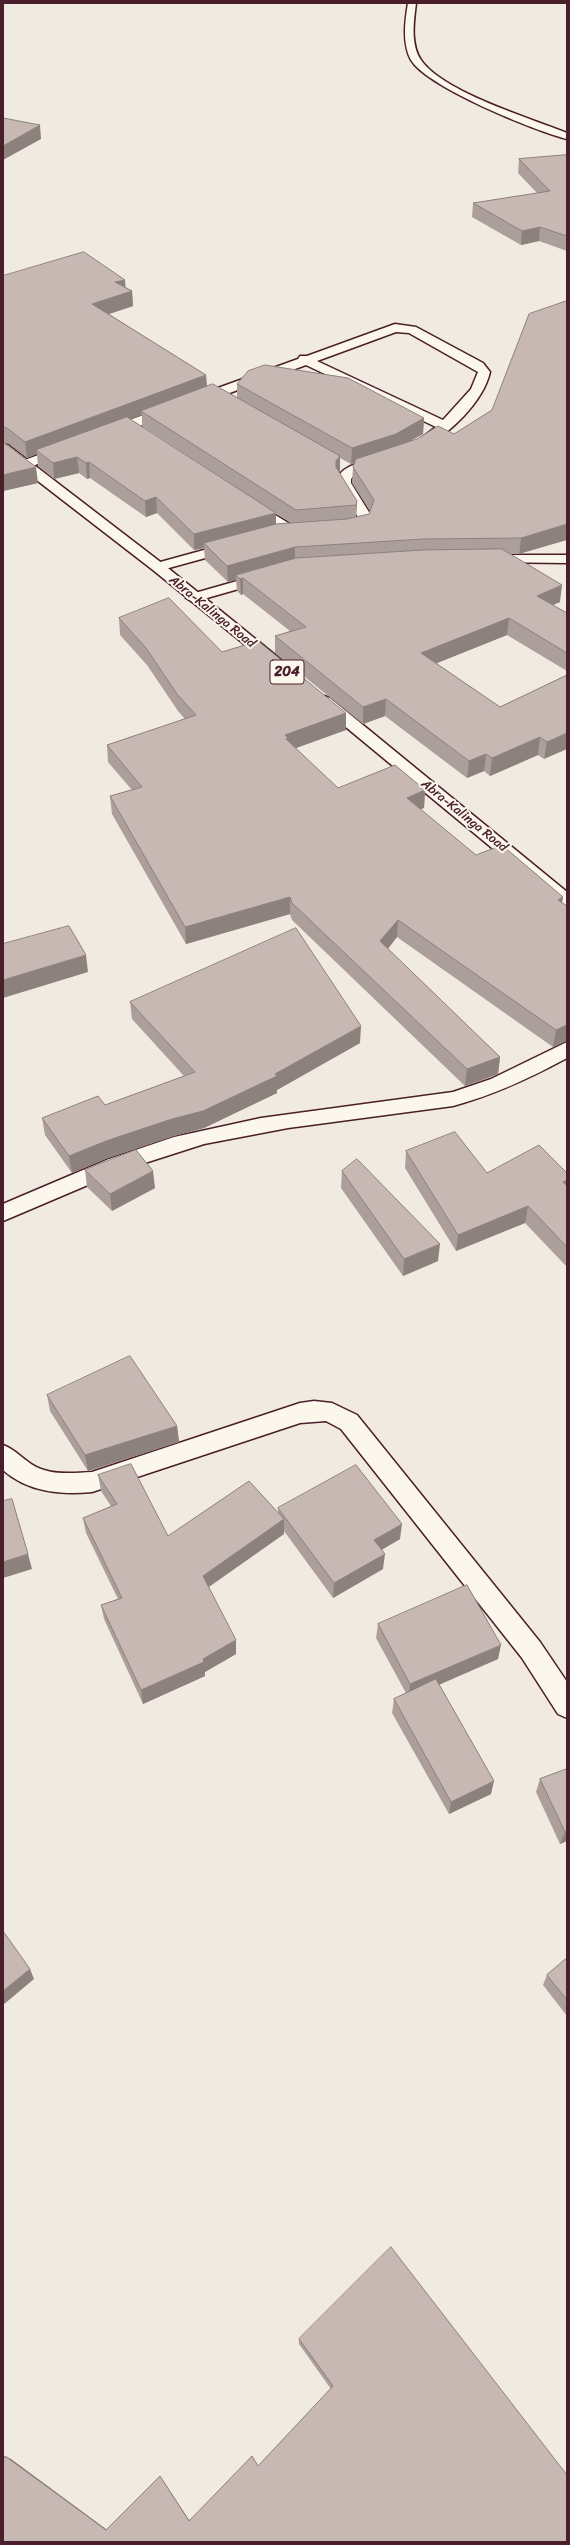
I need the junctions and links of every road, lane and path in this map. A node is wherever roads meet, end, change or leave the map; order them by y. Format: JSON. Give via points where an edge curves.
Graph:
{"nodes":[{"id":1,"x":412,"y":3,"type":"edge"},
{"id":2,"x":567,"y":136,"type":"edge"},
{"id":3,"x":304,"y":359,"type":"junction"},
{"id":4,"x":214,"y":393,"type":"junction"},
{"id":5,"x":228,"y":400,"type":"edge"},
{"id":6,"x":128,"y":425,"type":"junction"},
{"id":7,"x":444,"y":426,"type":"junction"},
{"id":8,"x":141,"y":434,"type":"edge"},
{"id":9,"x":98,"y":436,"type":"edge"},
{"id":10,"x":76,"y":445,"type":"edge"},
{"id":11,"x":3,"y":448,"type":"edge"},
{"id":12,"x":404,"y":452,"type":"edge"},
{"id":13,"x":390,"y":457,"type":"edge"},
{"id":14,"x":336,"y":464,"type":"edge"},
{"id":15,"x":24,"y":465,"type":"junction"},
{"id":16,"x":350,"y":471,"type":"junction"},
{"id":17,"x":240,"y":498,"type":"edge"},
{"id":18,"x":330,"y":530,"type":"edge"},
{"id":19,"x":308,"y":531,"type":"edge"},
{"id":20,"x":293,"y":532,"type":"junction"},
{"id":21,"x":274,"y":536,"type":"edge"},
{"id":22,"x":244,"y":543,"type":"edge"},
{"id":23,"x":567,"y":558,"type":"edge"},
{"id":24,"x":473,"y":560,"type":"edge"},
{"id":25,"x":158,"y":567,"type":"junction"},
{"id":26,"x":280,"y":572,"type":"edge"},
{"id":27,"x":193,"y":598,"type":"junction"},
{"id":28,"x":285,"y":671,"type":"edge"},
{"id":29,"x":310,"y":690,"type":"edge"},
{"id":30,"x":567,"y":900,"type":"edge"},
{"id":31,"x":567,"y":1049,"type":"edge"},
{"id":32,"x":3,"y":1213,"type":"edge"},
{"id":33,"x":3,"y":1456,"type":"edge"},
{"id":34,"x":567,"y":1705,"type":"edge"}],
"edges":[{"from":1,"to":2,"type":"street","via":[[410,35],[416,60],[431,75],[474,98]]},
{"from":3,"to":4,"type":"street"},
{"from":3,"to":7,"type":"street"},
{"from":3,"to":7,"type":"street","via":[[389,328],[412,330],[479,366],[484,372],[479,387]]},
{"from":4,"to":5,"type":"street"},
{"from":4,"to":6,"type":"street"},
{"from":6,"to":8,"type":"street"},
{"from":6,"to":9,"type":"street"},
{"from":7,"to":12,"type":"street","via":[[429,440]]},
{"from":10,"to":15,"type":"street"},
{"from":11,"to":15,"type":"street","name":"Abra-Kalinga Road","number":"204"},
{"from":13,"to":16,"type":"street"},
{"from":14,"to":16,"type":"street"},
{"from":15,"to":25,"type":"street","name":"Abra-Kalinga Road","number":"204"},
{"from":16,"to":18,"type":"street","via":[[344,478],[344,483],[365,517],[365,523],[358,528]]},
{"from":17,"to":20,"type":"street"},
{"from":19,"to":20,"type":"street"},
{"from":20,"to":21,"type":"street"},
{"from":22,"to":25,"type":"street"},
{"from":23,"to":24,"type":"street"},
{"from":25,"to":27,"type":"street","name":"Abra-Kalinga Road","number":"204"},
{"from":26,"to":27,"type":"street"},
{"from":27,"to":28,"type":"street","name":"Abra-Kalinga Road","number":"204"},
{"from":29,"to":30,"type":"street","name":"Abra-Kalinga Road","number":"204"},
{"from":31,"to":32,"type":"street","via":[[526,1072],[472,1095],[289,1121],[188,1141],[92,1174]]},
{"from":33,"to":34,"type":"street","via":[[19,1472],[45,1482],[92,1482],[300,1413],[321,1410],[339,1414],[354,1428],[531,1650]]}]}
